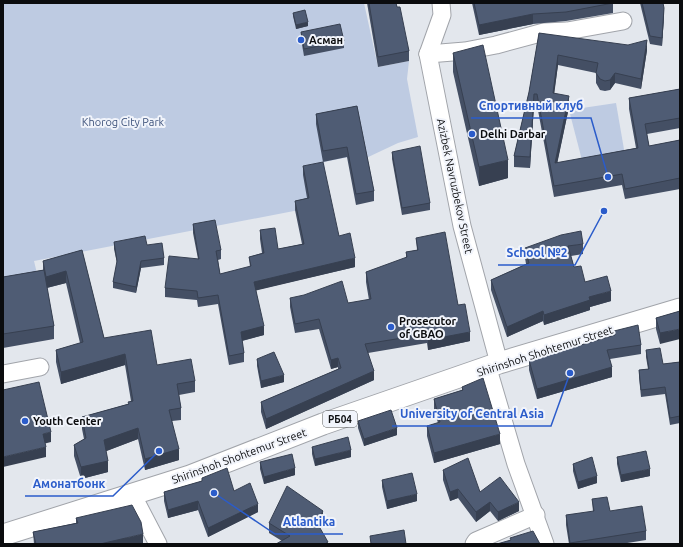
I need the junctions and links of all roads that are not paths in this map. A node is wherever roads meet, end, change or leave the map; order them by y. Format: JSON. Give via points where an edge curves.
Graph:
{"nodes":[{"id":1,"x":441,"y":3,"type":"edge"},
{"id":2,"x":623,"y":21,"type":"dead end"},
{"id":3,"x":428,"y":54,"type":"junction"},
{"id":4,"x":680,"y":309,"type":"edge"},
{"id":5,"x":494,"y":366,"type":"junction"},
{"id":6,"x":40,"y":367,"type":"dead end"},
{"id":7,"x":3,"y":374,"type":"edge"},
{"id":8,"x":132,"y":494,"type":"junction"},
{"id":9,"x":536,"y":515,"type":"junction"},
{"id":10,"x":3,"y":535,"type":"edge"},
{"id":11,"x":158,"y":544,"type":"edge"},
{"id":12,"x":474,"y":544,"type":"edge"},
{"id":13,"x":545,"y":544,"type":"edge"}],
"edges":[{"from":1,"to":3,"type":"street","via":[[442,16]]},
{"from":2,"to":3,"type":"street","via":[[567,31],[544,32],[465,51]]},
{"from":3,"to":5,"type":"street","name":"Azizbek Navruzbekov Street","via":[[462,226]]},
{"from":4,"to":5,"type":"main road","name":"Shirinshoh Shohtemur Street","number":"РБ04"},
{"from":5,"to":8,"type":"main road","name":"Shirinshoh Shohtemur Street","number":"РБ04","via":[[323,424],[190,476]]},
{"from":5,"to":9,"type":"street","name":"Azizbek Navruzbekov Street","via":[[516,464]]},
{"from":6,"to":7,"type":"street"},
{"from":8,"to":10,"type":"main road","name":"Shirinshoh Shohtemur Street","number":"РБ04"},
{"from":8,"to":11,"type":"street"},
{"from":9,"to":12,"type":"street"},
{"from":9,"to":13,"type":"street","name":"Azizbek Navruzbekov Street"}]}
